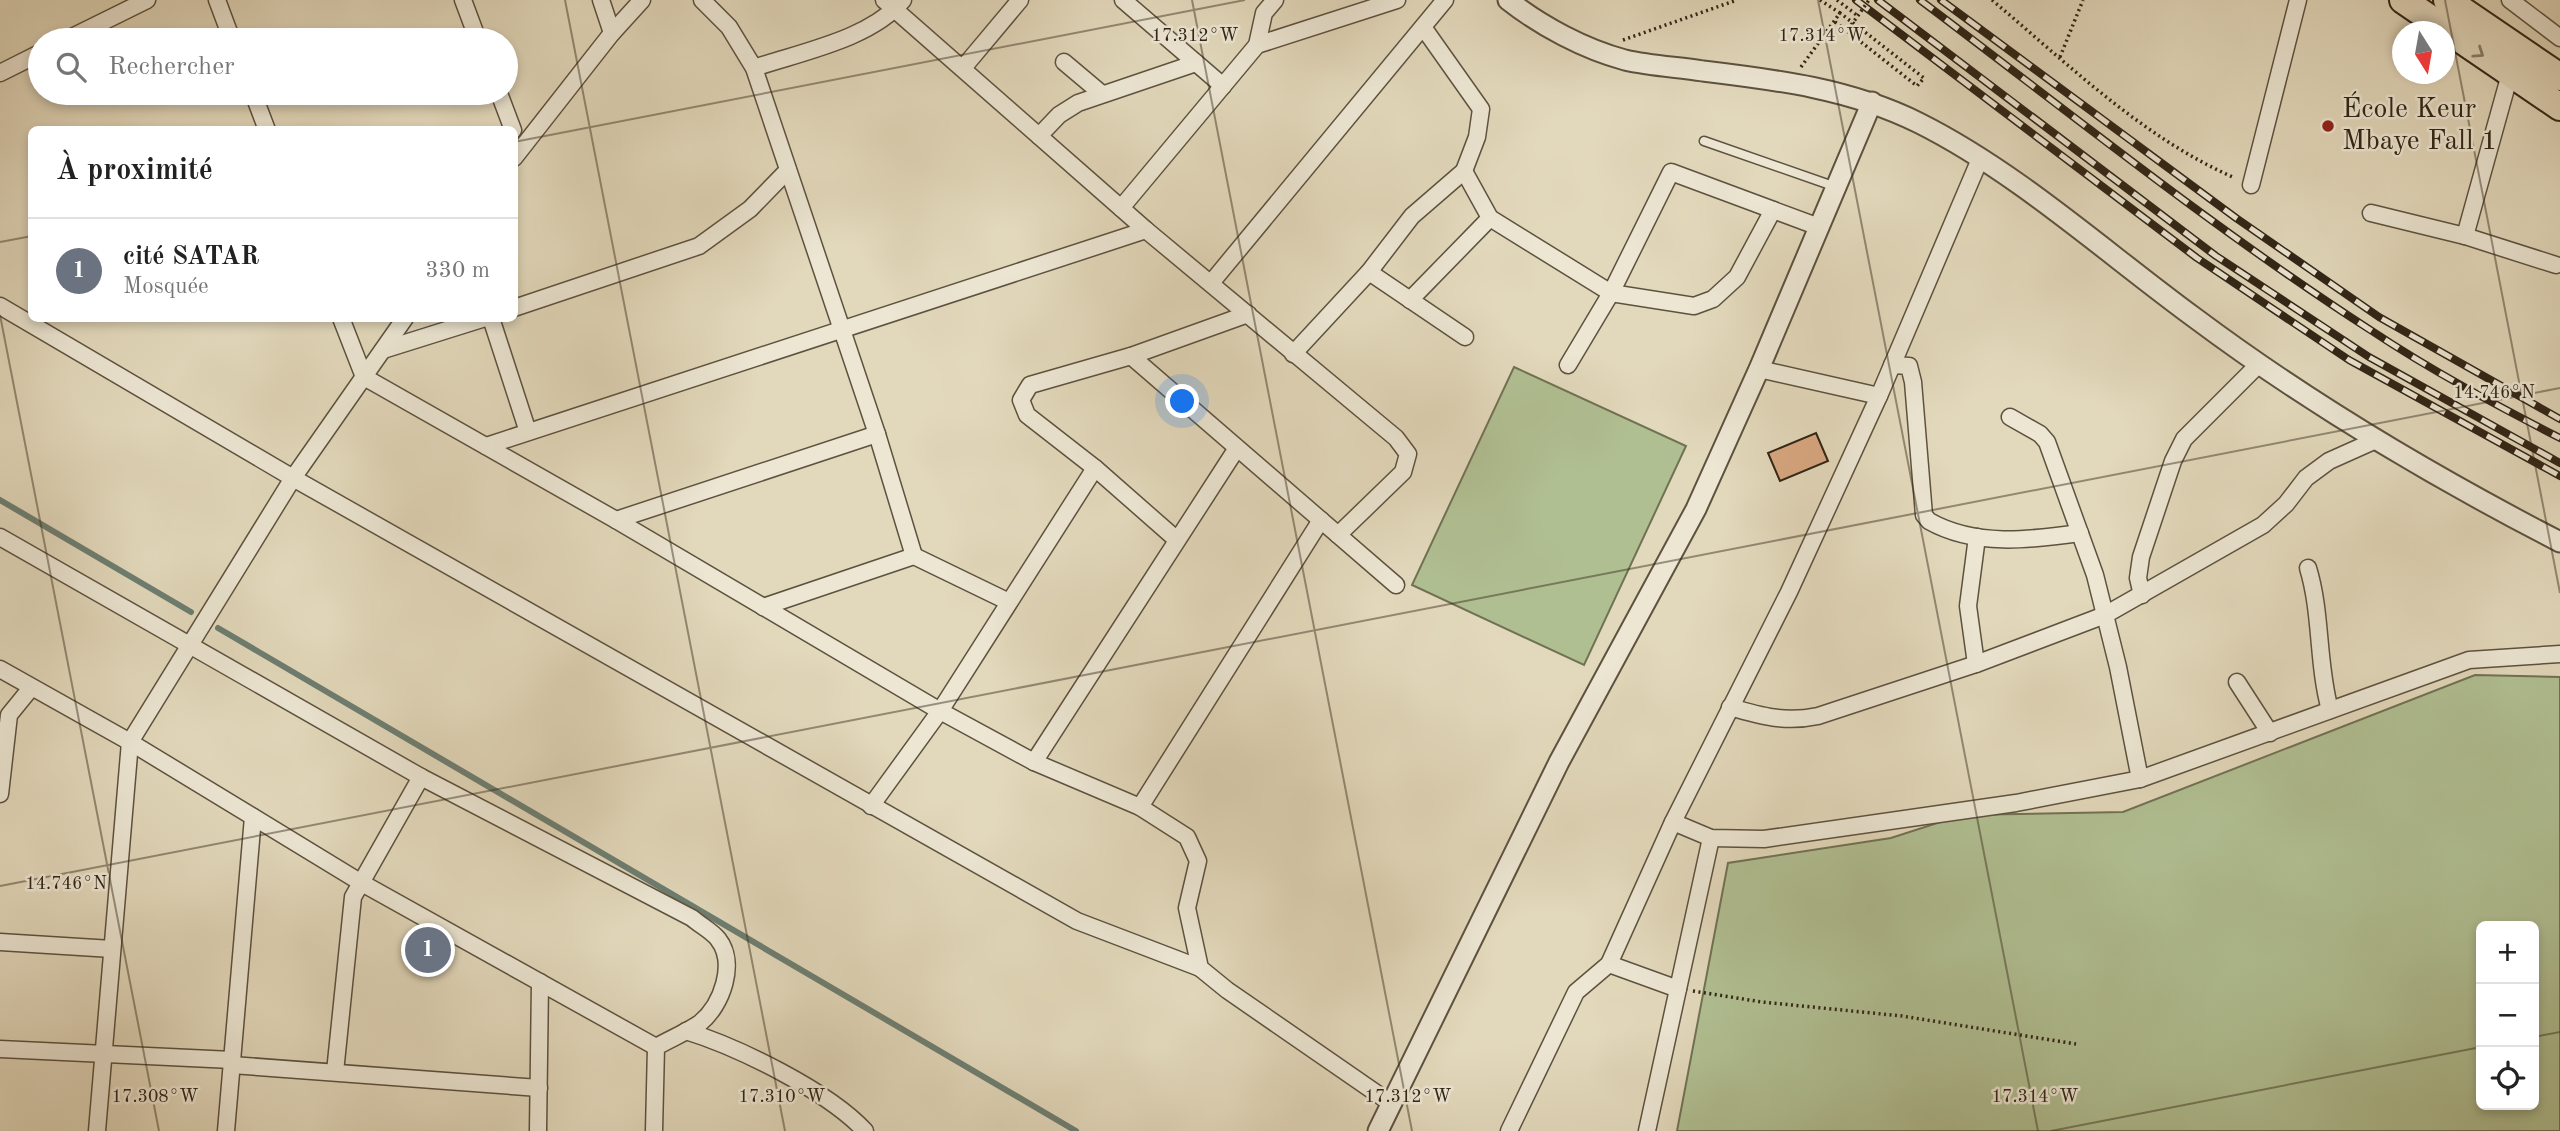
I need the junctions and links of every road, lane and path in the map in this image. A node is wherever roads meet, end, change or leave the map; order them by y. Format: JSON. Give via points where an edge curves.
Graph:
{"nodes":[{"id":1,"x":147,"y":0,"type":"edge"},
{"id":2,"x":217,"y":0,"type":"edge"},
{"id":3,"x":463,"y":0,"type":"edge"},
{"id":4,"x":601,"y":0,"type":"edge"},
{"id":5,"x":642,"y":0,"type":"edge"},
{"id":6,"x":702,"y":0,"type":"edge"},
{"id":7,"x":1020,"y":0,"type":"edge"},
{"id":8,"x":1275,"y":0,"type":"edge"},
{"id":9,"x":1397,"y":0,"type":"edge"},
{"id":10,"x":1445,"y":0,"type":"edge"},
{"id":11,"x":1737,"y":0,"type":"edge"},
{"id":12,"x":1820,"y":0,"type":"edge"},
{"id":13,"x":1837,"y":0,"type":"edge"},
{"id":14,"x":1869,"y":0,"type":"edge"},
{"id":15,"x":1993,"y":0,"type":"edge"},
{"id":16,"x":2083,"y":0,"type":"edge"},
{"id":17,"x":2298,"y":0,"type":"edge"},
{"id":18,"x":2403,"y":0,"type":"edge"},
{"id":19,"x":2447,"y":0,"type":"edge"},
{"id":20,"x":2510,"y":0,"type":"edge"},
{"id":21,"x":1511,"y":1,"type":"edge"},
{"id":22,"x":1129,"y":2,"type":"edge"},
{"id":23,"x":894,"y":3,"type":"edge"},
{"id":24,"x":1840,"y":13,"type":"junction"},
{"id":25,"x":1858,"y":16,"type":"junction"},
{"id":26,"x":1835,"y":22,"type":"junction"},
{"id":27,"x":1423,"y":27,"type":"junction"},
{"id":28,"x":90,"y":28,"type":"edge"},
{"id":29,"x":228,"y":28,"type":"edge"},
{"id":30,"x":474,"y":28,"type":"edge"},
{"id":31,"x":1847,"y":31,"type":"junction"},
{"id":32,"x":612,"y":33,"type":"junction"},
{"id":33,"x":2560,"y":38,"type":"edge"},
{"id":34,"x":1257,"y":45,"type":"junction"},
{"id":35,"x":1616,"y":56,"type":"junction"},
{"id":36,"x":2060,"y":58,"type":"junction"},
{"id":37,"x":28,"y":59,"type":"edge"},
{"id":38,"x":1064,"y":62,"type":"dead end"},
{"id":39,"x":1196,"y":63,"type":"junction"},
{"id":40,"x":754,"y":68,"type":"junction"},
{"id":41,"x":963,"y":68,"type":"junction"},
{"id":42,"x":0,"y":73,"type":"edge"},
{"id":43,"x":2510,"y":74,"type":"junction"},
{"id":44,"x":2560,"y":77,"type":"edge"},
{"id":45,"x":1789,"y":82,"type":"junction"},
{"id":46,"x":1223,"y":86,"type":"junction"},
{"id":47,"x":1102,"y":94,"type":"junction"},
{"id":48,"x":1872,"y":102,"type":"junction"},
{"id":49,"x":258,"y":105,"type":"edge"},
{"id":50,"x":504,"y":105,"type":"edge"},
{"id":51,"x":2560,"y":107,"type":"edge"},
{"id":52,"x":265,"y":126,"type":"edge"},
{"id":53,"x":512,"y":126,"type":"edge"},
{"id":54,"x":1039,"y":136,"type":"junction"},
{"id":55,"x":1704,"y":141,"type":"dead end"},
{"id":56,"x":518,"y":154,"type":"edge"},
{"id":57,"x":1979,"y":159,"type":"junction"},
{"id":58,"x":788,"y":170,"type":"junction"},
{"id":59,"x":1464,"y":171,"type":"junction"},
{"id":60,"x":2250,"y":185,"type":"joint"},
{"id":61,"x":1836,"y":187,"type":"junction"},
{"id":62,"x":1121,"y":208,"type":"junction"},
{"id":63,"x":1773,"y":210,"type":"junction"},
{"id":64,"x":2371,"y":213,"type":"dead end"},
{"id":65,"x":1490,"y":218,"type":"junction"},
{"id":66,"x":1819,"y":227,"type":"junction"},
{"id":67,"x":1146,"y":230,"type":"junction"},
{"id":68,"x":2465,"y":236,"type":"junction"},
{"id":69,"x":2556,"y":265,"type":"dead end"},
{"id":70,"x":1369,"y":272,"type":"junction"},
{"id":71,"x":1211,"y":283,"type":"junction"},
{"id":72,"x":1611,"y":293,"type":"junction"},
{"id":73,"x":1410,"y":300,"type":"junction"},
{"id":74,"x":0,"y":306,"type":"edge"},
{"id":75,"x":518,"y":308,"type":"edge"},
{"id":76,"x":1248,"y":314,"type":"junction"},
{"id":77,"x":343,"y":322,"type":"edge"},
{"id":78,"x":402,"y":322,"type":"edge"},
{"id":79,"x":472,"y":322,"type":"edge"},
{"id":80,"x":492,"y":322,"type":"edge"},
{"id":81,"x":842,"y":327,"type":"junction"},
{"id":82,"x":1465,"y":337,"type":"dead end"},
{"id":83,"x":383,"y":350,"type":"junction"},
{"id":84,"x":1293,"y":354,"type":"junction"},
{"id":85,"x":1131,"y":356,"type":"junction"},
{"id":86,"x":2259,"y":364,"type":"junction"},
{"id":87,"x":1568,"y":365,"type":"dead end"},
{"id":88,"x":1892,"y":365,"type":"junction"},
{"id":89,"x":1759,"y":369,"type":"junction"},
{"id":90,"x":364,"y":377,"type":"junction"},
{"id":91,"x":1879,"y":396,"type":"junction"},
{"id":92,"x":2010,"y":417,"type":"dead end"},
{"id":93,"x":528,"y":432,"type":"junction"},
{"id":94,"x":877,"y":434,"type":"junction"},
{"id":95,"x":2376,"y":440,"type":"junction"},
{"id":96,"x":486,"y":446,"type":"junction"},
{"id":97,"x":1237,"y":448,"type":"junction"},
{"id":98,"x":1095,"y":468,"type":"junction"},
{"id":99,"x":293,"y":478,"type":"junction"},
{"id":100,"x":616,"y":520,"type":"junction"},
{"id":101,"x":1321,"y":520,"type":"junction"},
{"id":102,"x":2080,"y":533,"type":"junction"},
{"id":103,"x":1338,"y":535,"type":"junction"},
{"id":104,"x":0,"y":537,"type":"edge"},
{"id":105,"x":1977,"y":537,"type":"junction"},
{"id":106,"x":1177,"y":540,"type":"junction"},
{"id":107,"x":2560,"y":542,"type":"edge"},
{"id":108,"x":914,"y":555,"type":"junction"},
{"id":109,"x":2308,"y":568,"type":"dead end"},
{"id":110,"x":1396,"y":585,"type":"dead end"},
{"id":111,"x":2142,"y":595,"type":"junction"},
{"id":112,"x":1009,"y":603,"type":"junction"},
{"id":113,"x":763,"y":607,"type":"junction"},
{"id":114,"x":2105,"y":615,"type":"junction"},
{"id":115,"x":190,"y":643,"type":"junction"},
{"id":116,"x":2560,"y":654,"type":"edge"},
{"id":117,"x":1976,"y":664,"type":"junction"},
{"id":118,"x":0,"y":669,"type":"edge"},
{"id":119,"x":2237,"y":682,"type":"dead end"},
{"id":120,"x":31,"y":688,"type":"junction"},
{"id":121,"x":1730,"y":707,"type":"junction"},
{"id":122,"x":2330,"y":710,"type":"junction"},
{"id":123,"x":940,"y":711,"type":"junction"},
{"id":124,"x":2270,"y":733,"type":"junction"},
{"id":125,"x":130,"y":742,"type":"junction"},
{"id":126,"x":1034,"y":762,"type":"junction"},
{"id":127,"x":421,"y":777,"type":"junction"},
{"id":128,"x":2140,"y":779,"type":"junction"},
{"id":129,"x":0,"y":794,"type":"edge"},
{"id":130,"x":871,"y":806,"type":"junction"},
{"id":131,"x":1140,"y":807,"type":"junction"},
{"id":132,"x":253,"y":817,"type":"junction"},
{"id":133,"x":1673,"y":822,"type":"junction"},
{"id":134,"x":1711,"y":838,"type":"junction"},
{"id":135,"x":360,"y":882,"type":"junction"},
{"id":136,"x":0,"y":942,"type":"edge"},
{"id":137,"x":113,"y":949,"type":"junction"},
{"id":138,"x":1609,"y":964,"type":"junction"},
{"id":139,"x":1200,"y":968,"type":"junction"},
{"id":140,"x":540,"y":982,"type":"junction"},
{"id":141,"x":1678,"y":989,"type":"junction"},
{"id":142,"x":686,"y":1031,"type":"junction"},
{"id":143,"x":2076,"y":1044,"type":"dead end"},
{"id":144,"x":656,"y":1047,"type":"junction"},
{"id":145,"x":0,"y":1049,"type":"edge"},
{"id":146,"x":104,"y":1054,"type":"junction"},
{"id":147,"x":232,"y":1062,"type":"junction"},
{"id":148,"x":335,"y":1072,"type":"junction"},
{"id":149,"x":539,"y":1088,"type":"junction"},
{"id":150,"x":1392,"y":1104,"type":"junction"},
{"id":151,"x":97,"y":1131,"type":"edge"},
{"id":152,"x":226,"y":1131,"type":"edge"},
{"id":153,"x":538,"y":1131,"type":"edge"},
{"id":154,"x":654,"y":1131,"type":"edge"},
{"id":155,"x":865,"y":1131,"type":"edge"},
{"id":156,"x":1378,"y":1131,"type":"edge"},
{"id":157,"x":1509,"y":1131,"type":"edge"},
{"id":158,"x":1647,"y":1131,"type":"edge"}],
"edges":[{"from":1,"to":28,"type":"street"},
{"from":2,"to":29,"type":"street"},
{"from":3,"to":30,"type":"street"},
{"from":4,"to":32,"type":"street"},
{"from":5,"to":32,"type":"street"},
{"from":6,"to":40,"type":"street","via":[[729,27]]},
{"from":7,"to":41,"type":"street"},
{"from":8,"to":34,"type":"street","via":[[1264,13]]},
{"from":9,"to":34,"type":"street"},
{"from":10,"to":27,"type":"street"},
{"from":11,"to":35,"type":"path","via":[[1621,40]]},
{"from":12,"to":24,"type":"path"},
{"from":13,"to":25,"type":"path"},
{"from":14,"to":25,"type":"path","bridge":true},
{"from":15,"to":36,"type":"path"},
{"from":16,"to":36,"type":"path"},
{"from":17,"to":60,"type":"street"},
{"from":18,"to":43,"type":"highway","one_way":true},
{"from":19,"to":44,"type":"highway"},
{"from":20,"to":33,"type":"street"},
{"from":21,"to":35,"type":"street","via":[[1572,40]]},
{"from":22,"to":39,"type":"street"},
{"from":23,"to":40,"type":"street","via":[[862,31]]},
{"from":23,"to":41,"type":"street"},
{"from":24,"to":26,"type":"path"},
{"from":24,"to":31,"type":"path","bridge":true,"via":[[1924,78],[1917,86]]},
{"from":25,"to":31,"type":"path","bridge":true},
{"from":26,"to":31,"type":"path"},
{"from":26,"to":45,"type":"path"},
{"from":27,"to":59,"type":"street","via":[[1481,108],[1477,137]]},
{"from":27,"to":71,"type":"street"},
{"from":32,"to":56,"type":"street"},
{"from":34,"to":46,"type":"street"},
{"from":35,"to":45,"type":"street"},
{"from":36,"to":60,"type":"path","via":[[2148,129],[2199,163]]},
{"from":37,"to":42,"type":"street"},
{"from":38,"to":47,"type":"street"},
{"from":39,"to":46,"type":"street"},
{"from":39,"to":47,"type":"street"},
{"from":40,"to":58,"type":"street"},
{"from":41,"to":54,"type":"street"},
{"from":43,"to":51,"type":"highway"},
{"from":43,"to":68,"type":"street"},
{"from":45,"to":48,"type":"street"},
{"from":46,"to":62,"type":"street"},
{"from":47,"to":54,"type":"street","via":[[1059,115]]},
{"from":48,"to":57,"type":"street","via":[[1923,125]]},
{"from":48,"to":61,"type":"street"},
{"from":49,"to":52,"type":"street"},
{"from":50,"to":53,"type":"street"},
{"from":54,"to":62,"type":"street"},
{"from":55,"to":61,"type":"lane"},
{"from":57,"to":86,"type":"street"},
{"from":57,"to":88,"type":"street"},
{"from":58,"to":75,"type":"street","via":[[750,209],[699,246]]},
{"from":58,"to":81,"type":"street"},
{"from":59,"to":65,"type":"street"},
{"from":59,"to":70,"type":"street","via":[[1412,216]]},
{"from":61,"to":66,"type":"street"},
{"from":62,"to":67,"type":"street"},
{"from":63,"to":66,"type":"street"},
{"from":63,"to":72,"type":"street","via":[[1737,276],[1713,299],[1693,306]]},
{"from":63,"to":72,"type":"street","via":[[1671,172]]},
{"from":64,"to":68,"type":"street"},
{"from":65,"to":72,"type":"street"},
{"from":65,"to":73,"type":"street"},
{"from":66,"to":89,"type":"street"},
{"from":67,"to":71,"type":"street"},
{"from":67,"to":81,"type":"street"},
{"from":68,"to":69,"type":"street"},
{"from":70,"to":73,"type":"street"},
{"from":70,"to":84,"type":"street"},
{"from":71,"to":76,"type":"street"},
{"from":72,"to":87,"type":"street"},
{"from":73,"to":82,"type":"street"},
{"from":74,"to":99,"type":"street"},
{"from":76,"to":84,"type":"street"},
{"from":76,"to":85,"type":"street"},
{"from":77,"to":90,"type":"street"},
{"from":78,"to":83,"type":"street"},
{"from":79,"to":83,"type":"street"},
{"from":80,"to":93,"type":"street"},
{"from":81,"to":93,"type":"street"},
{"from":81,"to":94,"type":"street"},
{"from":83,"to":90,"type":"street"},
{"from":84,"to":103,"type":"street","via":[[1396,438],[1408,454],[1403,472]]},
{"from":85,"to":97,"type":"street"},
{"from":85,"to":98,"type":"street","via":[[1030,385],[1021,400],[1027,415]]},
{"from":86,"to":95,"type":"street"},
{"from":86,"to":111,"type":"street","via":[[2184,439],[2141,557],[2138,578]]},
{"from":88,"to":91,"type":"street"},
{"from":88,"to":105,"type":"street","via":[[1909,366],[1913,382],[1924,515],[1937,526]]},
{"from":89,"to":91,"type":"street"},
{"from":89,"to":150,"type":"street","via":[[1696,509],[1559,762]]},
{"from":90,"to":96,"type":"street"},
{"from":90,"to":99,"type":"street"},
{"from":91,"to":121,"type":"street","via":[[1790,592]]},
{"from":92,"to":102,"type":"street","via":[[2047,442]]},
{"from":93,"to":96,"type":"street"},
{"from":94,"to":100,"type":"street"},
{"from":94,"to":108,"type":"street"},
{"from":95,"to":107,"type":"street"},
{"from":95,"to":111,"type":"street","via":[[2329,461],[2306,478],[2263,525]]},
{"from":96,"to":100,"type":"street"},
{"from":97,"to":101,"type":"street"},
{"from":97,"to":106,"type":"street"},
{"from":98,"to":106,"type":"street"},
{"from":98,"to":112,"type":"street"},
{"from":99,"to":115,"type":"street"},
{"from":99,"to":130,"type":"street"},
{"from":100,"to":113,"type":"street"},
{"from":101,"to":103,"type":"street"},
{"from":101,"to":131,"type":"street"},
{"from":102,"to":105,"type":"street","via":[[2025,540]]},
{"from":102,"to":114,"type":"street"},
{"from":103,"to":110,"type":"street"},
{"from":104,"to":115,"type":"street"},
{"from":105,"to":117,"type":"street","via":[[1968,594]]},
{"from":106,"to":126,"type":"street"},
{"from":108,"to":112,"type":"street"},
{"from":108,"to":113,"type":"street"},
{"from":109,"to":122,"type":"street","via":[[2315,593],[2319,662]]},
{"from":111,"to":114,"type":"street"},
{"from":112,"to":123,"type":"street"},
{"from":113,"to":123,"type":"street"},
{"from":114,"to":117,"type":"street"},
{"from":114,"to":128,"type":"street"},
{"from":115,"to":125,"type":"street"},
{"from":115,"to":127,"type":"street"},
{"from":116,"to":122,"type":"street","via":[[2469,660]]},
{"from":117,"to":121,"type":"street","via":[[1795,721]]},
{"from":118,"to":120,"type":"street"},
{"from":119,"to":124,"type":"street"},
{"from":120,"to":125,"type":"street"},
{"from":120,"to":129,"type":"street","via":[[9,715]]},
{"from":121,"to":133,"type":"street"},
{"from":122,"to":124,"type":"street"},
{"from":123,"to":126,"type":"street"},
{"from":123,"to":130,"type":"street"},
{"from":124,"to":128,"type":"street"},
{"from":125,"to":132,"type":"street"},
{"from":125,"to":137,"type":"street"},
{"from":126,"to":131,"type":"street"},
{"from":127,"to":135,"type":"street"},
{"from":127,"to":142,"type":"street","via":[[692,918],[718,938],[727,966],[722,991],[715,1007]]},
{"from":128,"to":134,"type":"street","via":[[2016,803],[1816,832],[1764,839]]},
{"from":130,"to":139,"type":"street","via":[[1077,921]]},
{"from":131,"to":139,"type":"street","via":[[1187,837],[1198,860],[1187,908]]},
{"from":132,"to":135,"type":"street"},
{"from":132,"to":147,"type":"street"},
{"from":133,"to":134,"type":"street"},
{"from":133,"to":138,"type":"street"},
{"from":134,"to":141,"type":"street"},
{"from":135,"to":140,"type":"street"},
{"from":135,"to":148,"type":"street","via":[[353,897]]},
{"from":136,"to":137,"type":"street"},
{"from":137,"to":146,"type":"street"},
{"from":138,"to":141,"type":"street"},
{"from":138,"to":157,"type":"street","via":[[1576,992]]},
{"from":139,"to":150,"type":"street"},
{"from":140,"to":144,"type":"street"},
{"from":140,"to":149,"type":"street"},
{"from":141,"to":143,"type":"path","via":[[1902,1016]]},
{"from":141,"to":158,"type":"street"},
{"from":142,"to":144,"type":"street"},
{"from":142,"to":155,"type":"street","via":[[756,1059],[818,1094]]},
{"from":144,"to":154,"type":"street"},
{"from":145,"to":146,"type":"street"},
{"from":146,"to":147,"type":"street"},
{"from":146,"to":151,"type":"street"},
{"from":147,"to":148,"type":"street"},
{"from":147,"to":152,"type":"street"},
{"from":148,"to":149,"type":"street"},
{"from":149,"to":153,"type":"street"},
{"from":150,"to":156,"type":"street"}]}
